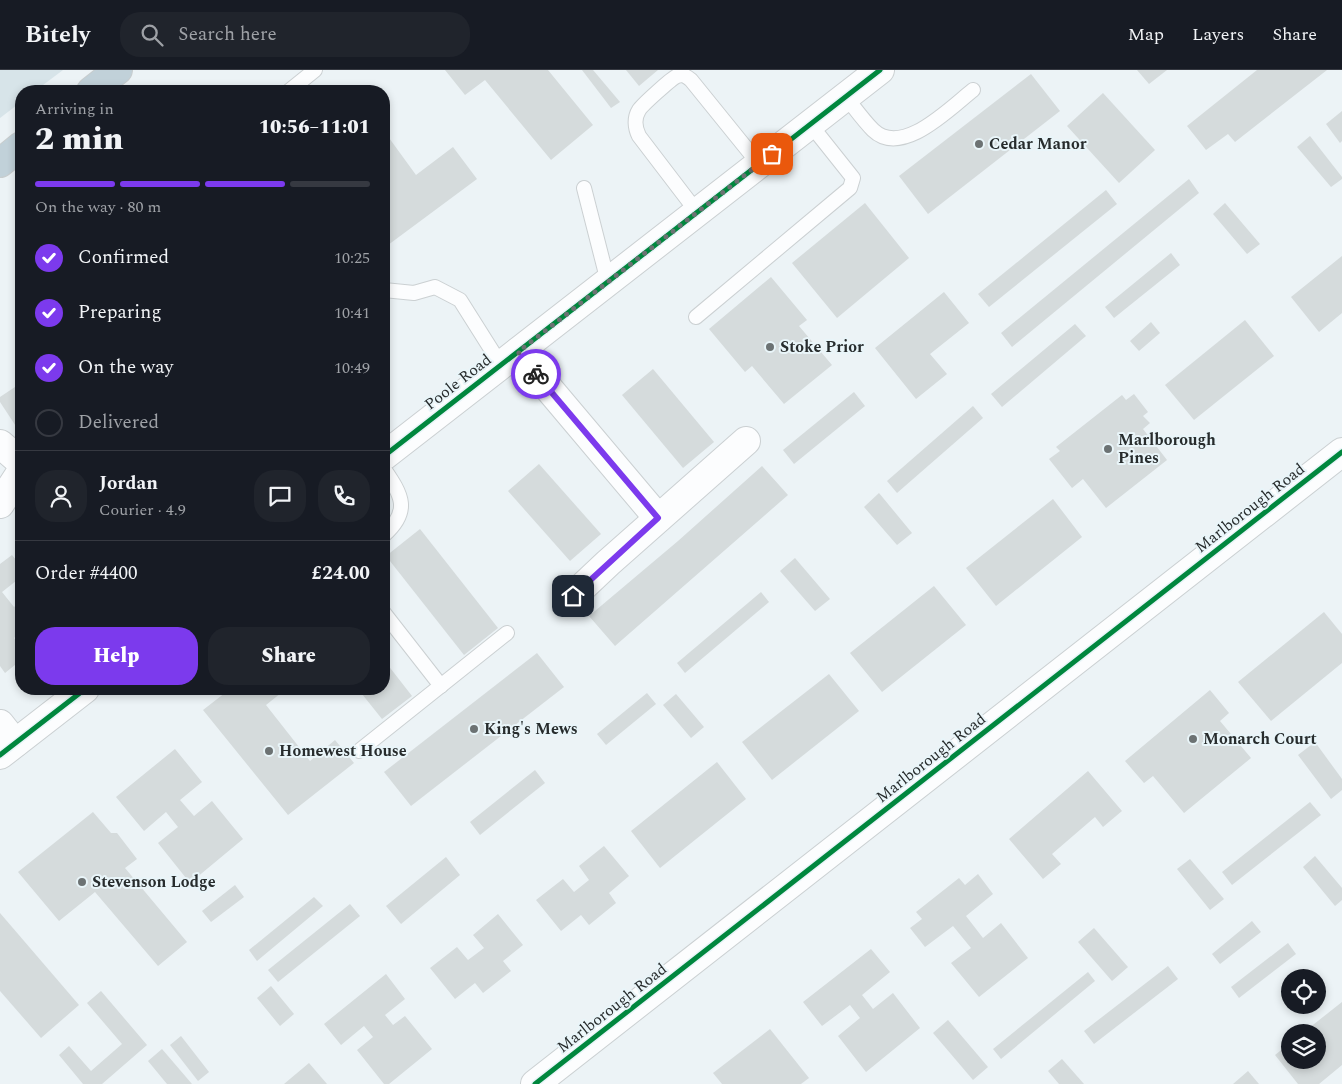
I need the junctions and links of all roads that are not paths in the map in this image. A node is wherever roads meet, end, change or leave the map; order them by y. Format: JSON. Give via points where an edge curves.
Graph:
{"nodes":[{"id":1,"x":118,"y":70,"type":"edge"},
{"id":2,"x":316,"y":70,"type":"edge"},
{"id":3,"x":870,"y":73,"type":"edge"},
{"id":4,"x":99,"y":85,"type":"edge"},
{"id":5,"x":297,"y":85,"type":"edge"},
{"id":6,"x":973,"y":90,"type":"dead end"},
{"id":7,"x":846,"y":96,"type":"junction"},
{"id":8,"x":810,"y":124,"type":"junction"},
{"id":9,"x":15,"y":151,"type":"edge"},
{"id":10,"x":0,"y":163,"type":"edge"},
{"id":11,"x":759,"y":164,"type":"junction"},
{"id":12,"x":584,"y":188,"type":"dead end"},
{"id":13,"x":697,"y":212,"type":"junction"},
{"id":14,"x":608,"y":282,"type":"junction"},
{"id":15,"x":390,"y":291,"type":"edge"},
{"id":16,"x":696,"y":317,"type":"dead end"},
{"id":17,"x":509,"y":359,"type":"junction"},
{"id":18,"x":746,"y":441,"type":"dead end"},
{"id":19,"x":0,"y":444,"type":"edge"},
{"id":20,"x":390,"y":451,"type":"edge"},
{"id":21,"x":1342,"y":452,"type":"edge"},
{"id":22,"x":15,"y":457,"type":"edge"},
{"id":23,"x":390,"y":478,"type":"edge"},
{"id":24,"x":15,"y":481,"type":"edge"},
{"id":25,"x":0,"y":504,"type":"edge"},
{"id":26,"x":658,"y":518,"type":"junction"},
{"id":27,"x":390,"y":530,"type":"edge"},
{"id":28,"x":573,"y":596,"type":"dead end"},
{"id":29,"x":390,"y":621,"type":"edge"},
{"id":30,"x":507,"y":633,"type":"dead end"},
{"id":31,"x":441,"y":686,"type":"junction"},
{"id":32,"x":76,"y":695,"type":"edge"},
{"id":33,"x":5,"y":740,"type":"edge"},
{"id":34,"x":359,"y":751,"type":"dead end"},
{"id":35,"x":535,"y":1084,"type":"edge"}],
"edges":[{"from":1,"to":4,"type":"highway"},
{"from":2,"to":5,"type":"lane"},
{"from":3,"to":7,"type":"street","name":"Poole Road"},
{"from":6,"to":7,"type":"lane","via":[[921,131],[890,138],[873,130]]},
{"from":7,"to":8,"type":"street","name":"Poole Road"},
{"from":8,"to":11,"type":"street","name":"Poole Road"},
{"from":8,"to":16,"type":"lane","via":[[853,178],[850,188]]},
{"from":9,"to":10,"type":"highway"},
{"from":11,"to":13,"type":"street","name":"Poole Road"},
{"from":11,"to":13,"type":"lane","via":[[692,80],[685,76],[675,77],[639,109],[636,129]]},
{"from":12,"to":14,"type":"lane"},
{"from":13,"to":14,"type":"street","name":"Poole Road"},
{"from":14,"to":17,"type":"street","name":"Poole Road"},
{"from":15,"to":17,"type":"lane","via":[[414,293],[435,286],[460,300]]},
{"from":17,"to":20,"type":"street","name":"Poole Road"},
{"from":17,"to":26,"type":"street"},
{"from":18,"to":26,"type":"street"},
{"from":19,"to":22,"type":"street"},
{"from":21,"to":35,"type":"street","name":"Marlborough Road"},
{"from":23,"to":27,"type":"lane","via":[[402,502],[401,514]]},
{"from":24,"to":25,"type":"street"},
{"from":26,"to":28,"type":"street"},
{"from":29,"to":31,"type":"lane"},
{"from":30,"to":31,"type":"lane"},
{"from":31,"to":34,"type":"lane"},
{"from":32,"to":33,"type":"street"}]}
